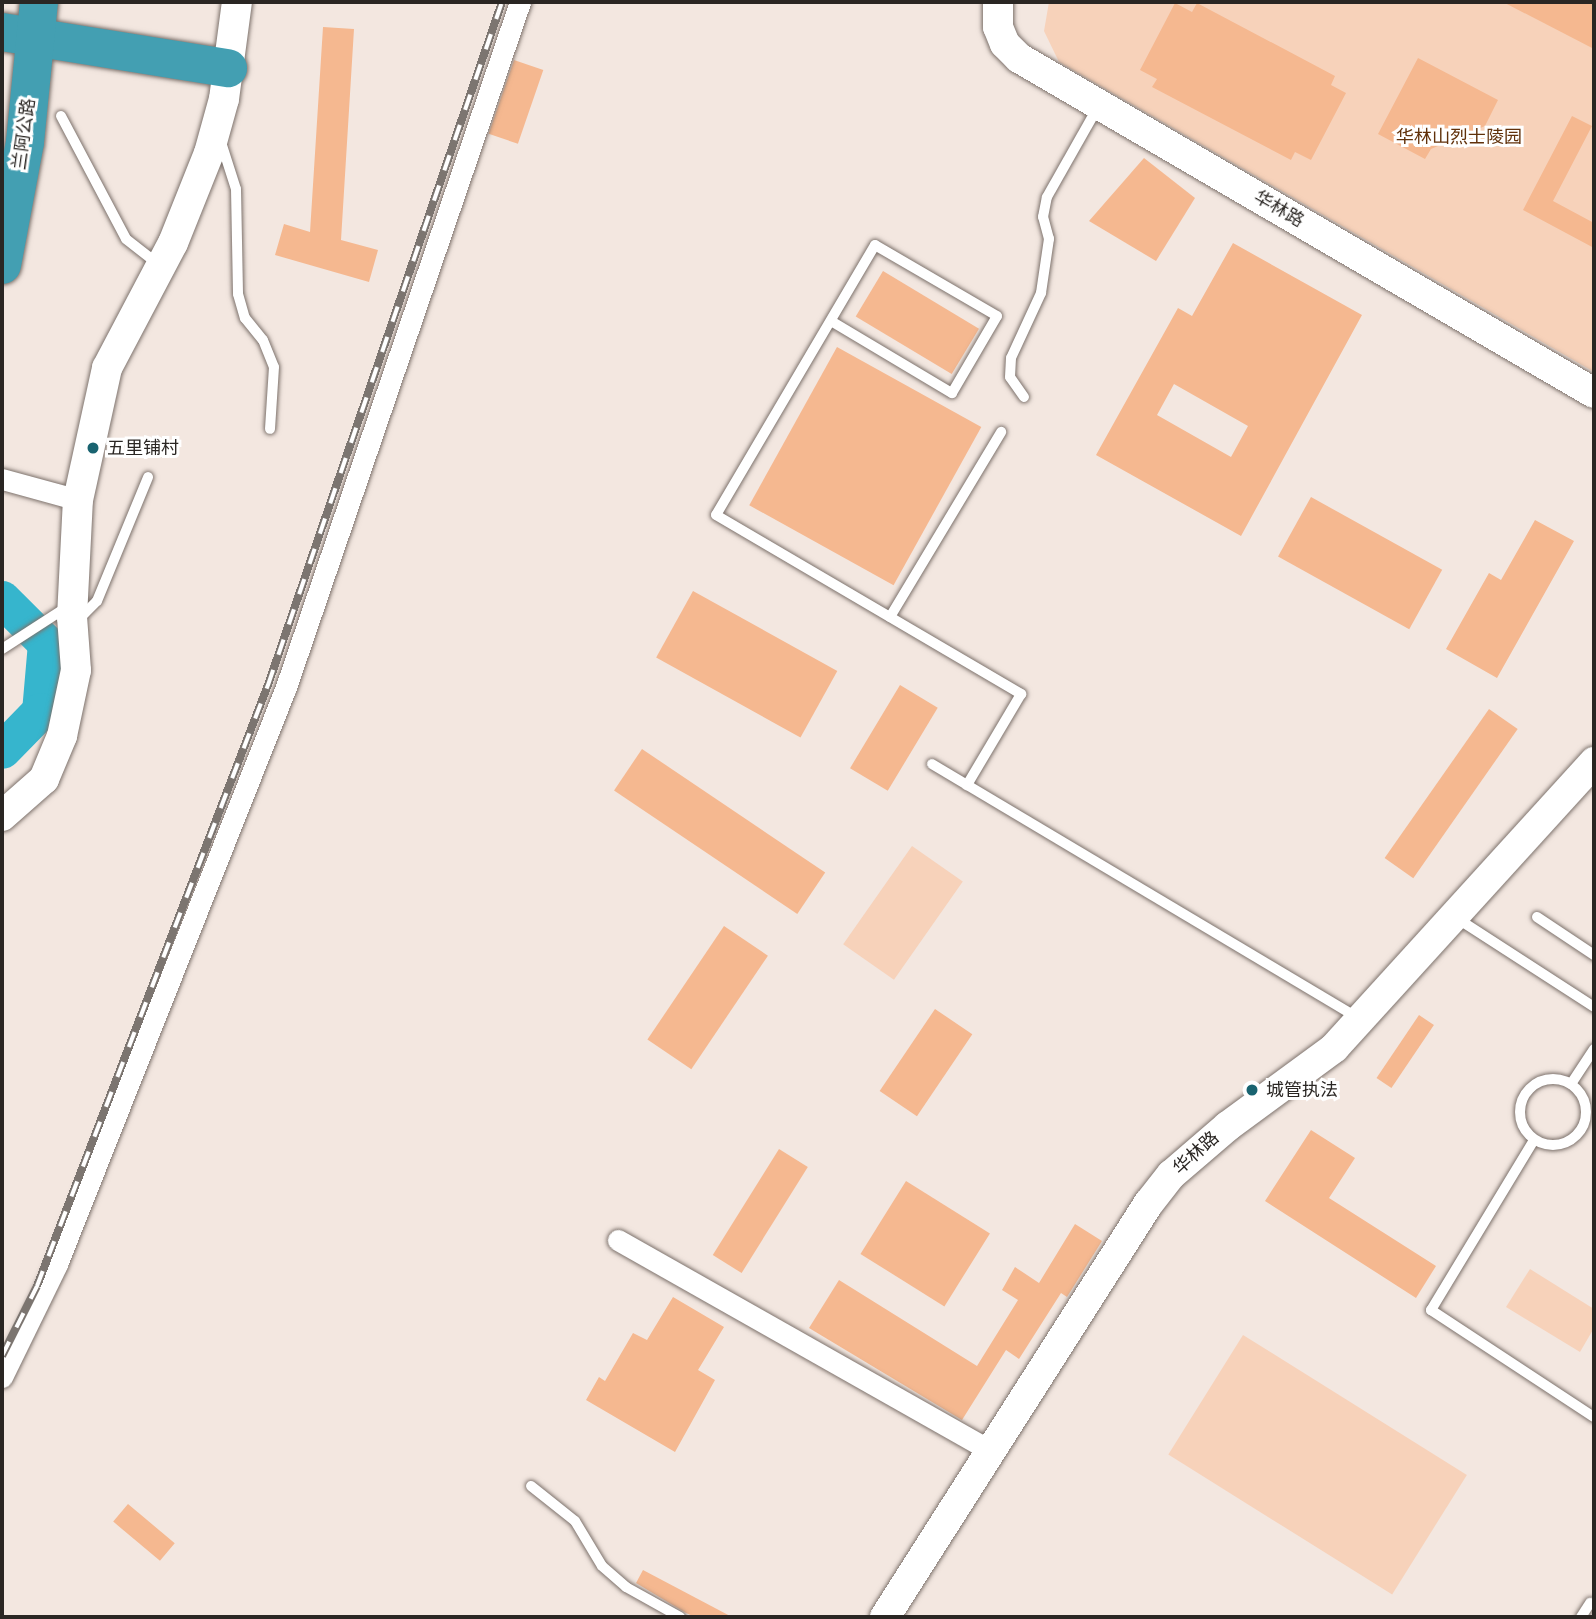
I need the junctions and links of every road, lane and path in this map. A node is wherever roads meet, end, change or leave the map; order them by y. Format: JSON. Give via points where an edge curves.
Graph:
{"nodes":[{"id":1,"x":237,"y":2,"type":"edge"},
{"id":2,"x":520,"y":2,"type":"edge"},
{"id":3,"x":998,"y":2,"type":"edge"},
{"id":4,"x":26,"y":24,"type":"edge"},
{"id":5,"x":228,"y":68,"type":"junction"},
{"id":6,"x":1100,"y":105,"type":"junction"},
{"id":7,"x":61,"y":117,"type":"dead end"},
{"id":8,"x":216,"y":126,"type":"junction"},
{"id":9,"x":2,"y":265,"type":"edge"},
{"id":10,"x":161,"y":266,"type":"junction"},
{"id":11,"x":831,"y":321,"type":"junction"},
{"id":12,"x":1594,"y":393,"type":"edge"},
{"id":13,"x":1024,"y":397,"type":"dead end"},
{"id":14,"x":270,"y":429,"type":"dead end"},
{"id":15,"x":1001,"y":432,"type":"dead end"},
{"id":16,"x":148,"y":477,"type":"dead end"},
{"id":17,"x":2,"y":479,"type":"edge"},
{"id":18,"x":78,"y":500,"type":"junction"},
{"id":19,"x":72,"y":615,"type":"junction"},
{"id":20,"x":890,"y":617,"type":"junction"},
{"id":21,"x":2,"y":649,"type":"edge"},
{"id":22,"x":1594,"y":762,"type":"edge"},
{"id":23,"x":932,"y":764,"type":"dead end"},
{"id":24,"x":967,"y":785,"type":"junction"},
{"id":25,"x":2,"y":816,"type":"edge"},
{"id":26,"x":1455,"y":917,"type":"junction"},
{"id":27,"x":1537,"y":917,"type":"dead end"},
{"id":28,"x":1594,"y":954,"type":"edge"},
{"id":29,"x":1594,"y":1007,"type":"edge"},
{"id":30,"x":1360,"y":1020,"type":"junction"},
{"id":31,"x":1594,"y":1049,"type":"edge"},
{"id":32,"x":1571,"y":1084,"type":"junction"},
{"id":33,"x":1534,"y":1140,"type":"junction"},
{"id":34,"x":618,"y":1240,"type":"dead end"},
{"id":35,"x":2,"y":1377,"type":"edge"},
{"id":36,"x":1594,"y":1417,"type":"edge"},
{"id":37,"x":992,"y":1452,"type":"junction"},
{"id":38,"x":531,"y":1486,"type":"dead end"},
{"id":39,"x":1590,"y":1603,"type":"dead end"},
{"id":40,"x":680,"y":1617,"type":"edge"},
{"id":41,"x":885,"y":1617,"type":"edge"},
{"id":42,"x":1581,"y":1617,"type":"edge"}],
"edges":[{"from":1,"to":5,"type":"street"},
{"from":2,"to":35,"type":"street","via":[[286,687],[57,1264]]},
{"from":3,"to":6,"type":"street","name":"华林路","via":[[998,27],[1005,44],[1019,58]]},
{"from":4,"to":5,"type":"highway"},
{"from":4,"to":9,"type":"highway","name":"兰阿公路","via":[[25,142]]},
{"from":5,"to":8,"type":"street"},
{"from":6,"to":12,"type":"street","name":"华林路"},
{"from":6,"to":13,"type":"lane","via":[[1046,197],[1043,217],[1049,239],[1041,293],[1011,358],[1010,377]]},
{"from":7,"to":10,"type":"lane","via":[[126,239]]},
{"from":8,"to":10,"type":"street"},
{"from":8,"to":14,"type":"lane","via":[[236,189],[238,294],[245,318],[263,340],[274,367]]},
{"from":10,"to":18,"type":"street","via":[[107,368]]},
{"from":11,"to":11,"type":"lane","via":[[876,245],[997,316],[952,393]]},
{"from":11,"to":20,"type":"lane","via":[[716,515]]},
{"from":15,"to":20,"type":"lane"},
{"from":16,"to":19,"type":"lane","via":[[97,601]]},
{"from":17,"to":18,"type":"street"},
{"from":18,"to":19,"type":"street"},
{"from":19,"to":21,"type":"lane","via":[[41,623]]},
{"from":19,"to":25,"type":"street","via":[[76,670],[62,736],[44,779]]},
{"from":20,"to":24,"type":"lane","via":[[1021,694]]},
{"from":22,"to":26,"type":"street","name":"华林路"},
{"from":23,"to":24,"type":"lane"},
{"from":24,"to":30,"type":"lane"},
{"from":26,"to":29,"type":"lane"},
{"from":26,"to":30,"type":"street","name":"华林路"},
{"from":27,"to":28,"type":"lane"},
{"from":30,"to":37,"type":"street","name":"华林路","via":[[1312,1066],[1228,1126],[1171,1175]]},
{"from":31,"to":32,"type":"lane"},
{"from":32,"to":33,"type":"lane","via":[[1546,1079],[1524,1093],[1520,1118]]},
{"from":32,"to":33,"type":"lane","via":[[1586,1105],[1581,1130],[1560,1145]]},
{"from":33,"to":36,"type":"lane","via":[[1431,1310]]},
{"from":34,"to":37,"type":"street"},
{"from":37,"to":41,"type":"street","name":"华林路"},
{"from":38,"to":40,"type":"lane","via":[[575,1521],[602,1566],[626,1587]]},
{"from":39,"to":42,"type":"lane"}]}
